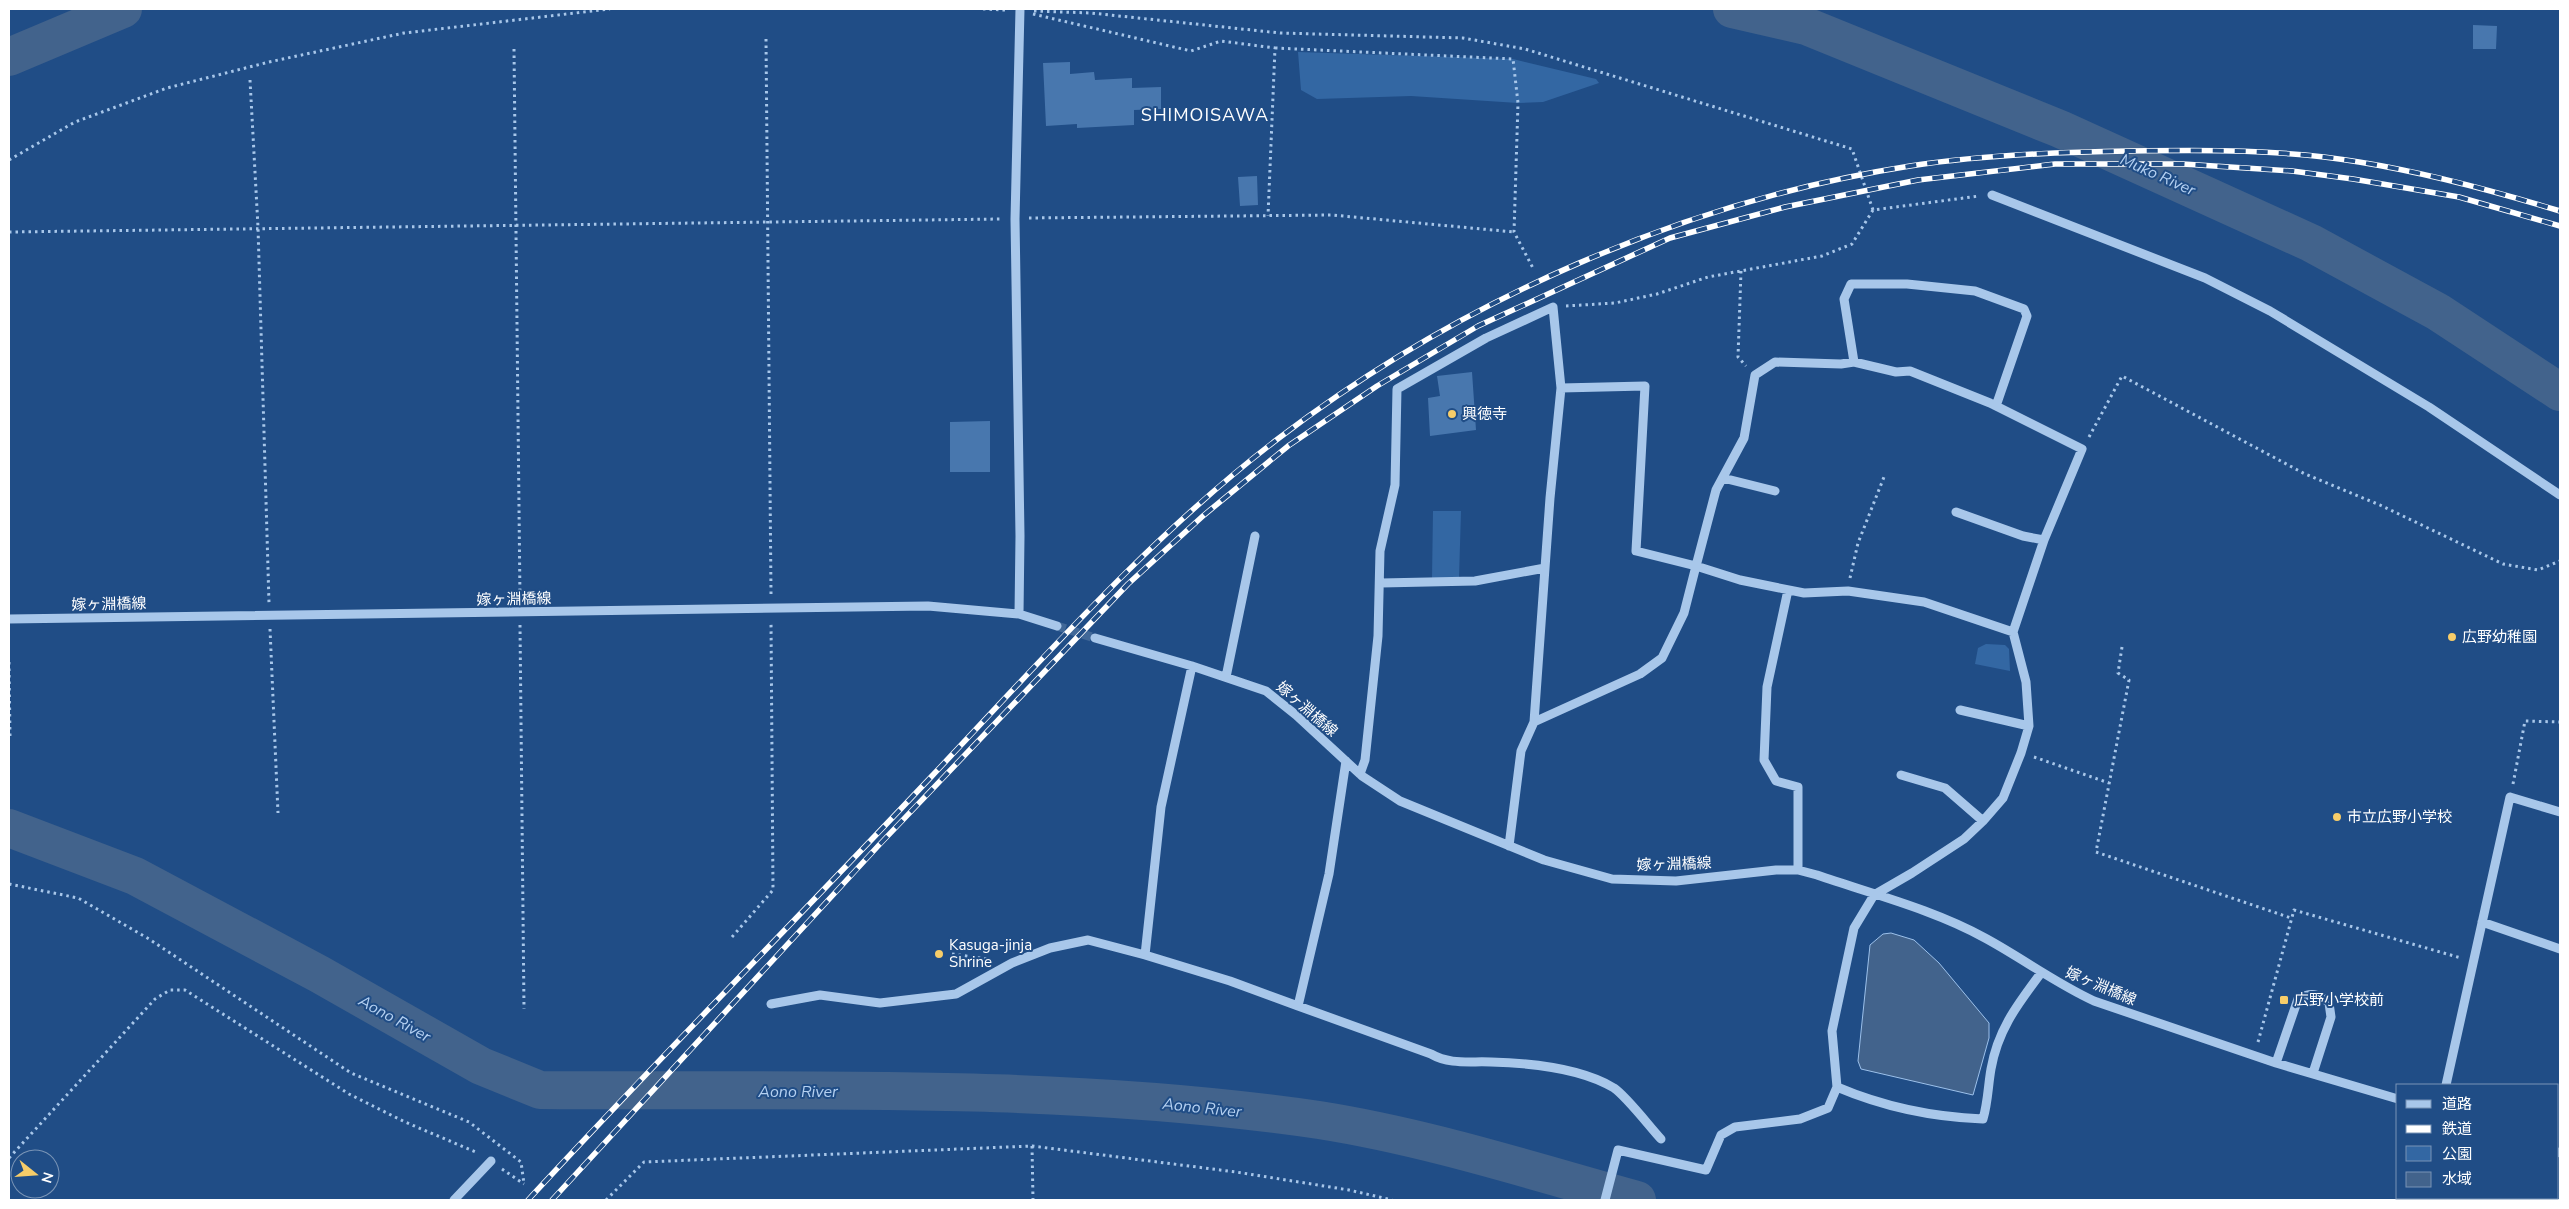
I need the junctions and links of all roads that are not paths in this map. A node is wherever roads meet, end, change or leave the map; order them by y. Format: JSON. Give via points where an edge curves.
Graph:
{"nodes":[{"id":1,"x":1020,"y":10,"type":"edge"},
{"id":2,"x":1992,"y":195,"type":"road end"},
{"id":3,"x":1854,"y":362,"type":"junction"},
{"id":4,"x":1561,"y":388,"type":"junction"},
{"id":5,"x":1996,"y":406,"type":"junction"},
{"id":6,"x":1723,"y":478,"type":"junction"},
{"id":7,"x":1775,"y":491,"type":"dead end"},
{"id":8,"x":2560,"y":495,"type":"edge"},
{"id":9,"x":1956,"y":512,"type":"dead end"},
{"id":10,"x":1255,"y":536,"type":"dead end"},
{"id":11,"x":2044,"y":540,"type":"junction"},
{"id":12,"x":1696,"y":566,"type":"junction"},
{"id":13,"x":1545,"y":568,"type":"junction"},
{"id":14,"x":1381,"y":583,"type":"junction"},
{"id":15,"x":1788,"y":590,"type":"junction"},
{"id":16,"x":1019,"y":614,"type":"junction"},
{"id":17,"x":9,"y":619,"type":"edge"},
{"id":18,"x":1057,"y":626,"type":"tunnel mouth"},
{"id":19,"x":2013,"y":632,"type":"junction"},
{"id":20,"x":1096,"y":638,"type":"tunnel mouth"},
{"id":21,"x":1192,"y":666,"type":"junction"},
{"id":22,"x":1226,"y":677,"type":"junction"},
{"id":23,"x":1960,"y":710,"type":"dead end"},
{"id":24,"x":1534,"y":722,"type":"junction"},
{"id":25,"x":2029,"y":726,"type":"junction"},
{"id":26,"x":1346,"y":761,"type":"junction"},
{"id":27,"x":1360,"y":774,"type":"junction"},
{"id":28,"x":1901,"y":775,"type":"dead end"},
{"id":29,"x":2560,"y":812,"type":"edge"},
{"id":30,"x":1983,"y":821,"type":"junction"},
{"id":31,"x":1509,"y":846,"type":"junction"},
{"id":32,"x":1798,"y":870,"type":"junction"},
{"id":33,"x":1874,"y":895,"type":"junction"},
{"id":34,"x":2482,"y":922,"type":"junction"},
{"id":35,"x":2560,"y":949,"type":"edge"},
{"id":36,"x":1145,"y":955,"type":"junction"},
{"id":37,"x":2042,"y":973,"type":"junction"},
{"id":38,"x":771,"y":1004,"type":"dead end"},
{"id":39,"x":1298,"y":1006,"type":"junction"},
{"id":40,"x":2276,"y":1063,"type":"junction"},
{"id":41,"x":2313,"y":1073,"type":"junction"},
{"id":42,"x":2446,"y":1084,"type":"edge"},
{"id":43,"x":1837,"y":1087,"type":"junction"},
{"id":44,"x":2396,"y":1098,"type":"edge"},
{"id":45,"x":1661,"y":1139,"type":"dead end"},
{"id":46,"x":491,"y":1161,"type":"road end"},
{"id":47,"x":454,"y":1200,"type":"edge"},
{"id":48,"x":1605,"y":1200,"type":"edge"}],
"edges":[{"from":1,"to":16,"type":"street","via":[[1015,219]]},
{"from":2,"to":8,"type":"street","via":[[2205,278],[2270,311],[2428,407]]},
{"from":3,"to":5,"type":"street","via":[[1896,372],[1910,371]]},
{"from":3,"to":5,"type":"street","via":[[1844,299],[1852,284],[1907,284],[1975,291],[2024,309],[2028,316]]},
{"from":3,"to":6,"type":"street","via":[[1775,362],[1755,375],[1744,438]]},
{"from":4,"to":12,"type":"street","via":[[1645,386],[1636,551]]},
{"from":4,"to":13,"type":"street"},
{"from":4,"to":14,"type":"street","via":[[1553,307],[1486,338],[1397,388],[1395,485],[1380,551]]},
{"from":5,"to":11,"type":"street","via":[[2082,449]]},
{"from":6,"to":7,"type":"street"},
{"from":6,"to":12,"type":"street","via":[[1716,490]]},
{"from":9,"to":11,"type":"street","via":[[2023,536]]},
{"from":10,"to":22,"type":"street"},
{"from":11,"to":19,"type":"street"},
{"from":12,"to":15,"type":"street"},
{"from":12,"to":24,"type":"street","via":[[1684,612],[1662,658],[1640,674]]},
{"from":13,"to":14,"type":"street","via":[[1475,581]]},
{"from":13,"to":24,"type":"street"},
{"from":14,"to":27,"type":"street","via":[[1367,741]]},
{"from":15,"to":19,"type":"street","via":[[1804,593],[1848,591],[1924,602]]},
{"from":15,"to":32,"type":"street","via":[[1767,687],[1764,760],[1776,781],[1798,787]]},
{"from":16,"to":17,"type":"street","name":"嫁ヶ淵橋線","via":[[928,606]]},
{"from":16,"to":18,"type":"street","name":"嫁ヶ淵橋線"},
{"from":19,"to":25,"type":"street","via":[[2026,682]]},
{"from":20,"to":21,"type":"street","name":"嫁ヶ淵橋線"},
{"from":21,"to":22,"type":"street","name":"嫁ヶ淵橋線"},
{"from":21,"to":36,"type":"street","via":[[1161,807]]},
{"from":22,"to":26,"type":"street","name":"嫁ヶ淵橋線","via":[[1266,691]]},
{"from":23,"to":25,"type":"street"},
{"from":24,"to":31,"type":"street","via":[[1521,751]]},
{"from":25,"to":30,"type":"street","via":[[2003,798]]},
{"from":26,"to":27,"type":"street","name":"嫁ヶ淵橋線"},
{"from":26,"to":39,"type":"street","via":[[1329,874]]},
{"from":27,"to":31,"type":"street","name":"嫁ヶ淵橋線","via":[[1400,801]]},
{"from":28,"to":30,"type":"street","via":[[1945,788]]},
{"from":29,"to":34,"type":"street","via":[[2510,797]]},
{"from":30,"to":33,"type":"street","via":[[1964,839]]},
{"from":31,"to":32,"type":"street","name":"嫁ヶ淵橋線","via":[[1544,860],[1612,879],[1676,881]]},
{"from":32,"to":33,"type":"street","name":"嫁ヶ淵橋線"},
{"from":33,"to":37,"type":"street","name":"嫁ヶ淵橋線","via":[[1984,937]]},
{"from":33,"to":43,"type":"street","via":[[1854,928],[1832,1031]]},
{"from":34,"to":35,"type":"street"},
{"from":34,"to":42,"type":"street"},
{"from":36,"to":38,"type":"street","via":[[1088,940],[1050,948],[1012,963],[956,994],[880,1003],[820,995]]},
{"from":36,"to":39,"type":"street"},
{"from":37,"to":40,"type":"street","name":"嫁ヶ淵橋線","via":[[2094,1001]]},
{"from":37,"to":43,"type":"street","via":[[2008,1018],[1991,1068],[1989,1098],[1983,1119],[1937,1116],[1895,1108]]},
{"from":39,"to":45,"type":"street","via":[[1443,1061],[1514,1062],[1576,1074],[1614,1089]]},
{"from":40,"to":41,"type":"street","name":"嫁ヶ淵橋線"},
{"from":40,"to":41,"type":"street","via":[[2298,999],[2319,995],[2329,1003],[2331,1016]]},
{"from":41,"to":44,"type":"street"},
{"from":43,"to":48,"type":"street","via":[[1828,1108],[1800,1119],[1735,1127],[1721,1135],[1706,1170],[1618,1150]]},
{"from":46,"to":47,"type":"street"}]}
